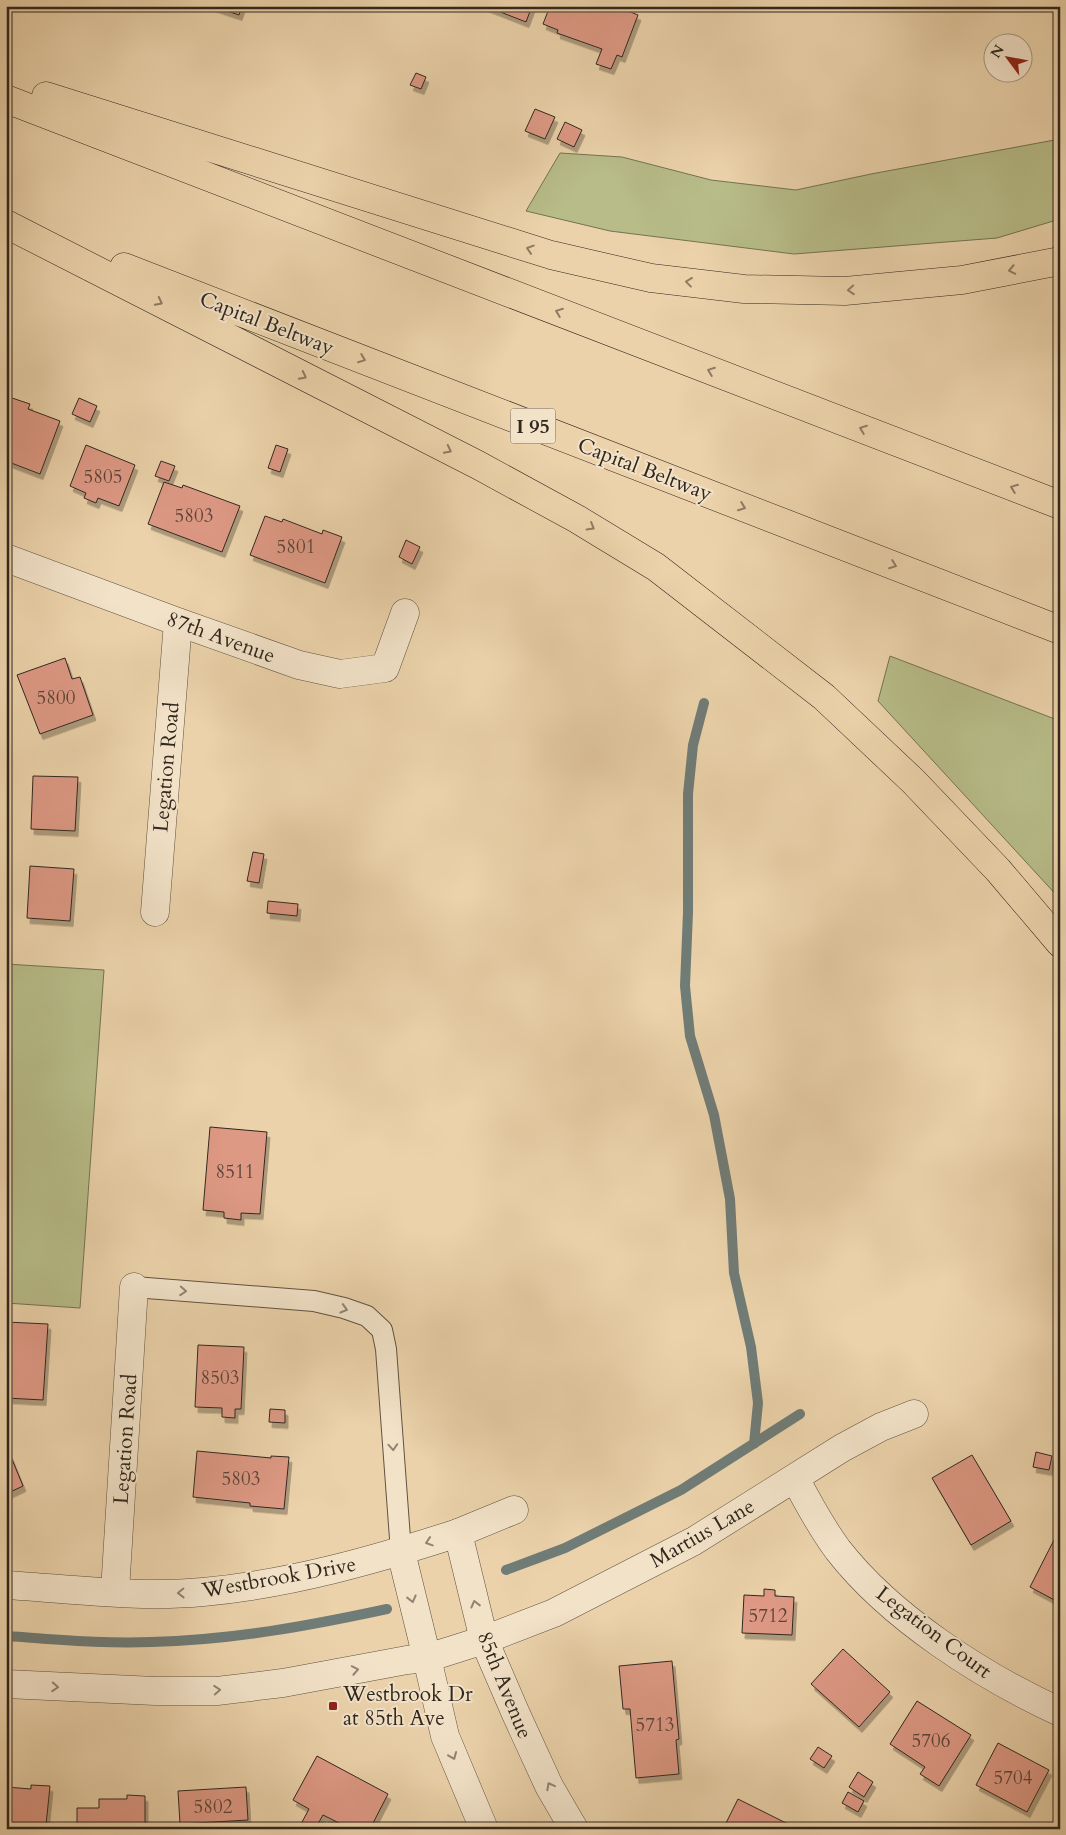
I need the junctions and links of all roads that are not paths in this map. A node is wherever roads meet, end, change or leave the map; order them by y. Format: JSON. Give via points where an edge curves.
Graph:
{"nodes":[{"id":1,"x":6,"y":83,"type":"edge"},
{"id":2,"x":6,"y":98,"type":"edge"},
{"id":3,"x":6,"y":222,"type":"edge"},
{"id":4,"x":1060,"y":261,"type":"edge"},
{"id":5,"x":1060,"y":505,"type":"edge"},
{"id":6,"x":6,"y":558,"type":"edge"},
{"id":7,"x":405,"y":613,"type":"dead end"},
{"id":8,"x":178,"y":622,"type":"junction"},
{"id":9,"x":1060,"y":630,"type":"edge"},
{"id":10,"x":155,"y":912,"type":"dead end"},
{"id":11,"x":1060,"y":942,"type":"edge"},
{"id":12,"x":134,"y":1287,"type":"joint"},
{"id":13,"x":914,"y":1414,"type":"dead end"},
{"id":14,"x":795,"y":1478,"type":"junction"},
{"id":15,"x":514,"y":1510,"type":"dead end"},
{"id":16,"x":458,"y":1533,"type":"junction"},
{"id":17,"x":401,"y":1552,"type":"junction"},
{"id":18,"x":6,"y":1584,"type":"edge"},
{"id":19,"x":115,"y":1592,"type":"junction"},
{"id":20,"x":484,"y":1640,"type":"junction"},
{"id":21,"x":427,"y":1658,"type":"junction"},
{"id":22,"x":6,"y":1684,"type":"edge"},
{"id":23,"x":1060,"y":1712,"type":"edge"},
{"id":24,"x":484,"y":1829,"type":"edge"},
{"id":25,"x":574,"y":1829,"type":"edge"}],
"edges":[{"from":4,"to":1,"type":"highway","one_way":true,"via":[[962,280],[845,291],[744,289],[651,278],[551,255]]},
{"from":5,"to":2,"type":"highway","one_way":true},
{"from":3,"to":9,"type":"highway","name":"Capital Beltway","number":"I 95","one_way":true},
{"from":3,"to":11,"type":"highway","one_way":true,"via":[[478,465],[656,567],[824,697],[914,781]]},
{"from":6,"to":8,"type":"street","name":"87th Avenue"},
{"from":7,"to":8,"type":"street","name":"87th Avenue","via":[[385,668],[340,674],[299,665]]},
{"from":8,"to":10,"type":"street","name":"Legation Road"},
{"from":12,"to":17,"type":"lane","one_way":true,"via":[[314,1301],[367,1316],[382,1330]]},
{"from":12,"to":19,"type":"street","name":"Legation Road"},
{"from":13,"to":14,"type":"street","name":"Martius Lane","via":[[850,1444]]},
{"from":14,"to":20,"type":"street","name":"Martius Lane","via":[[694,1541],[554,1613]]},
{"from":14,"to":23,"type":"street","name":"Legation Court","via":[[839,1551],[895,1609],[976,1667]]},
{"from":15,"to":16,"type":"street","name":"Westbrook Drive"},
{"from":16,"to":17,"type":"street","name":"Westbrook Drive","one_way":true},
{"from":20,"to":16,"type":"street","name":"85th Avenue","one_way":true},
{"from":17,"to":19,"type":"street","name":"Westbrook Drive","one_way":true,"via":[[321,1573],[262,1584],[202,1592]]},
{"from":17,"to":21,"type":"street","one_way":true},
{"from":18,"to":19,"type":"street","name":"Westbrook Drive"},
{"from":20,"to":21,"type":"street"},
{"from":25,"to":20,"type":"street","name":"85th Avenue","one_way":true,"via":[[549,1786]]},
{"from":22,"to":21,"type":"street","one_way":true,"via":[[155,1691],[217,1690],[283,1683]]},
{"from":21,"to":24,"type":"street","one_way":true,"via":[[445,1736]]}]}
